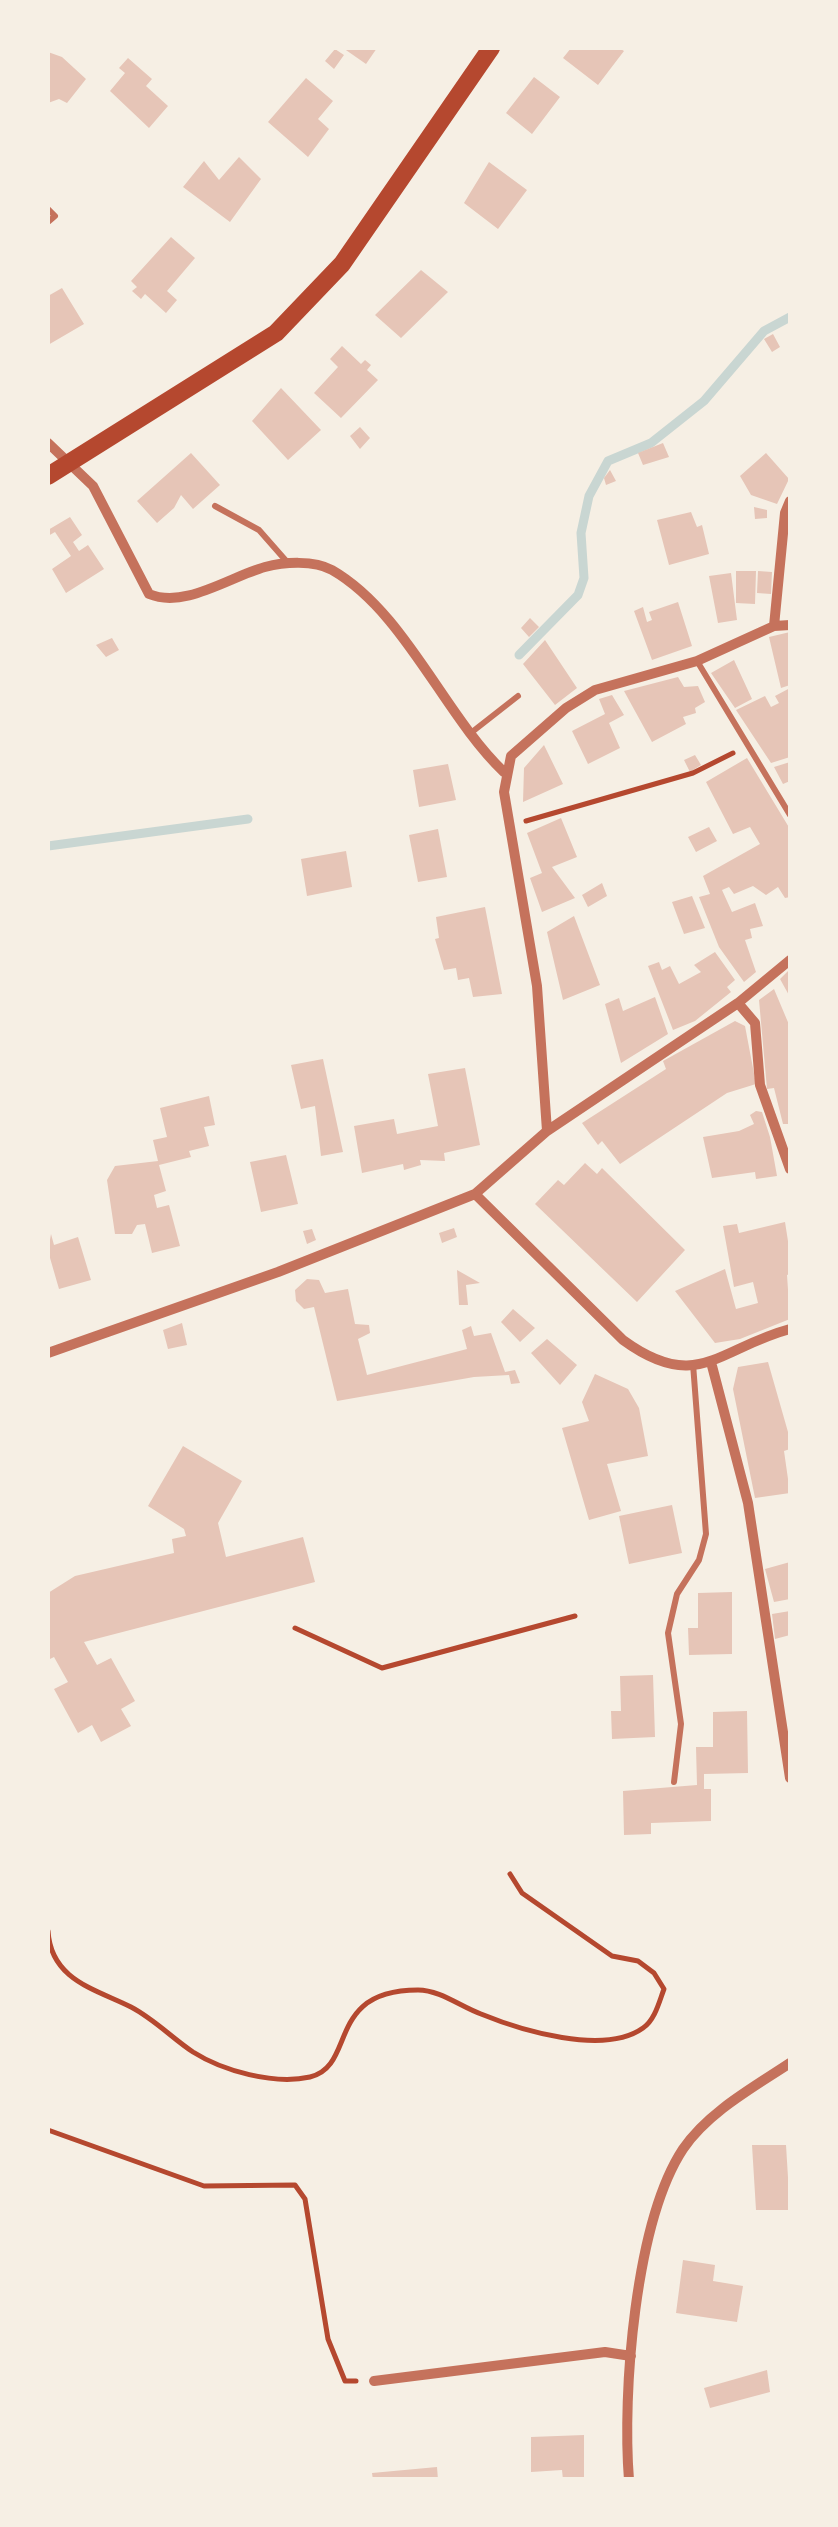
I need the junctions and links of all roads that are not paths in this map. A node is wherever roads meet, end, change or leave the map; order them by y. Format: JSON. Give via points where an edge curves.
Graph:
{"nodes":[{"id":1,"x":491,"y":48,"type":"edge"},
{"id":2,"x":48,"y":208,"type":"edge"},
{"id":3,"x":48,"y":222,"type":"edge"},
{"id":4,"x":48,"y":443,"type":"edge"},
{"id":5,"x":68,"y":463,"type":"junction"},
{"id":6,"x":48,"y":476,"type":"edge"},
{"id":7,"x":790,"y":501,"type":"edge"},
{"id":8,"x":215,"y":506,"type":"dead end"},
{"id":9,"x":289,"y":564,"type":"junction"},
{"id":10,"x":790,"y":625,"type":"edge"},
{"id":11,"x":774,"y":626,"type":"junction"},
{"id":12,"x":696,"y":662,"type":"junction"},
{"id":13,"x":518,"y":696,"type":"dead end"},
{"id":14,"x":472,"y":732,"type":"junction"},
{"id":15,"x":504,"y":772,"type":"junction"},
{"id":16,"x":790,"y":815,"type":"edge"},
{"id":17,"x":790,"y":960,"type":"edge"},
{"id":18,"x":738,"y":1003,"type":"junction"},
{"id":19,"x":547,"y":1130,"type":"junction"},
{"id":20,"x":790,"y":1169,"type":"edge"},
{"id":21,"x":474,"y":1194,"type":"junction"},
{"id":22,"x":790,"y":1329,"type":"edge"},
{"id":23,"x":48,"y":1354,"type":"edge"},
{"id":24,"x":711,"y":1362,"type":"junction"},
{"id":25,"x":693,"y":1364,"type":"junction"},
{"id":26,"x":790,"y":1778,"type":"edge"},
{"id":27,"x":674,"y":1782,"type":"dead end"},
{"id":28,"x":790,"y":2063,"type":"edge"},
{"id":29,"x":631,"y":2356,"type":"junction"},
{"id":30,"x":374,"y":2381,"type":"road end"},
{"id":31,"x":629,"y":2480,"type":"edge"}],
"edges":[{"from":1,"to":5,"type":"main road","via":[[342,264],[276,333]]},
{"from":2,"to":3,"type":"lane","via":[[55,216]]},
{"from":4,"to":5,"type":"street"},
{"from":5,"to":6,"type":"main road"},
{"from":5,"to":9,"type":"street","via":[[93,486],[149,594],[178,598]]},
{"from":7,"to":11,"type":"street"},
{"from":8,"to":9,"type":"lane","via":[[259,530]]},
{"from":9,"to":14,"type":"street","via":[[330,568],[350,584]]},
{"from":10,"to":11,"type":"street"},
{"from":11,"to":12,"type":"street"},
{"from":12,"to":15,"type":"street","via":[[595,690],[524,744]]},
{"from":12,"to":16,"type":"lane"},
{"from":13,"to":14,"type":"lane"},
{"from":14,"to":15,"type":"street"},
{"from":15,"to":19,"type":"street","via":[[538,986]]},
{"from":17,"to":18,"type":"street"},
{"from":18,"to":19,"type":"street"},
{"from":18,"to":20,"type":"street","via":[[755,1023],[760,1085]]},
{"from":19,"to":21,"type":"street"},
{"from":21,"to":23,"type":"street"},
{"from":21,"to":25,"type":"street","via":[[624,1340],[670,1366]]},
{"from":22,"to":24,"type":"street"},
{"from":24,"to":25,"type":"street"},
{"from":24,"to":26,"type":"street","via":[[748,1503]]},
{"from":25,"to":27,"type":"lane","via":[[706,1534],[699,1560],[677,1594],[668,1633],[681,1724]]},
{"from":28,"to":29,"type":"street","via":[[734,2100],[684,2148],[655,2206]]},
{"from":29,"to":30,"type":"street","via":[[605,2352]]},
{"from":29,"to":31,"type":"street"}]}
